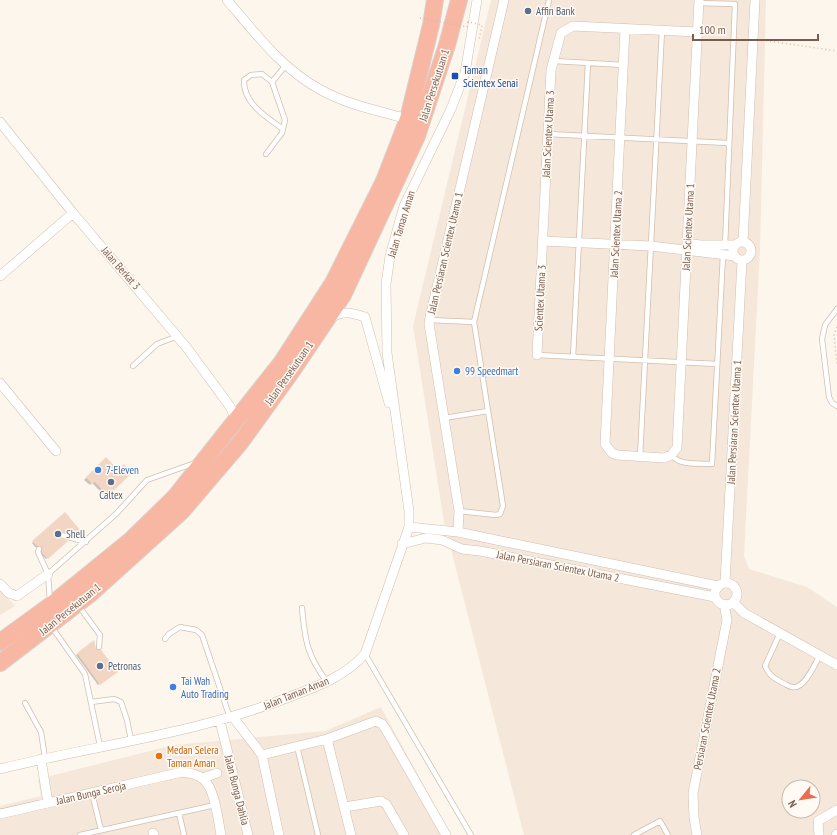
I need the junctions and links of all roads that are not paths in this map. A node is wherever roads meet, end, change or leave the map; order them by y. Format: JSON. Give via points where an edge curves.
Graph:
{"nodes":[{"id":1,"x":227,"y":0,"type":"edge"},
{"id":2,"x":435,"y":0,"type":"edge"},
{"id":3,"x":459,"y":0,"type":"edge"},
{"id":4,"x":477,"y":0,"type":"edge"},
{"id":5,"x":504,"y":0,"type":"edge"},
{"id":6,"x":549,"y":0,"type":"edge"},
{"id":7,"x":755,"y":0,"type":"edge"},
{"id":8,"x":699,"y":1,"type":"edge"},
{"id":9,"x":625,"y":28,"type":"junction"},
{"id":10,"x":662,"y":30,"type":"junction"},
{"id":11,"x":697,"y":32,"type":"junction"},
{"id":12,"x":554,"y":61,"type":"junction"},
{"id":13,"x":588,"y":63,"type":"junction"},
{"id":14,"x":286,"y":65,"type":"junction"},
{"id":15,"x":624,"y":65,"type":"junction"},
{"id":16,"x":272,"y":82,"type":"junction"},
{"id":17,"x":408,"y":119,"type":"junction"},
{"id":18,"x":0,"y":122,"type":"edge"},
{"id":19,"x":283,"y":129,"type":"junction"},
{"id":20,"x":548,"y":134,"type":"junction"},
{"id":21,"x":584,"y":136,"type":"junction"},
{"id":22,"x":621,"y":137,"type":"junction"},
{"id":23,"x":656,"y":139,"type":"junction"},
{"id":24,"x":692,"y":141,"type":"junction"},
{"id":25,"x":728,"y":143,"type":"junction"},
{"id":26,"x":266,"y":154,"type":"dead end"},
{"id":27,"x":73,"y":213,"type":"junction"},
{"id":28,"x":543,"y":241,"type":"junction"},
{"id":29,"x":579,"y":243,"type":"junction"},
{"id":30,"x":739,"y":244,"type":"junction"},
{"id":31,"x":616,"y":245,"type":"junction"},
{"id":32,"x":651,"y":246,"type":"junction"},
{"id":33,"x":687,"y":246,"type":"junction"},
{"id":34,"x":724,"y":250,"type":"junction"},
{"id":35,"x":738,"y":258,"type":"junction"},
{"id":36,"x":0,"y":276,"type":"edge"},
{"id":37,"x":837,"y":309,"type":"edge"},
{"id":38,"x":429,"y":320,"type":"junction"},
{"id":39,"x":474,"y":322,"type":"junction"},
{"id":40,"x":324,"y":323,"type":"junction"},
{"id":41,"x":178,"y":336,"type":"junction"},
{"id":42,"x":538,"y":355,"type":"joint"},
{"id":43,"x":573,"y":357,"type":"junction"},
{"id":44,"x":609,"y":359,"type":"junction"},
{"id":45,"x":645,"y":361,"type":"junction"},
{"id":46,"x":681,"y":362,"type":"junction"},
{"id":47,"x":717,"y":364,"type":"junction"},
{"id":48,"x":133,"y":366,"type":"dead end"},
{"id":49,"x":0,"y":383,"type":"edge"},
{"id":50,"x":837,"y":406,"type":"edge"},
{"id":51,"x":488,"y":411,"type":"junction"},
{"id":52,"x":236,"y":418,"type":"junction"},
{"id":53,"x":444,"y":418,"type":"junction"},
{"id":54,"x":398,"y":435,"type":"junction"},
{"id":55,"x":56,"y":451,"type":"dead end"},
{"id":56,"x":672,"y":454,"type":"junction"},
{"id":57,"x":640,"y":456,"type":"junction"},
{"id":58,"x":204,"y":461,"type":"junction"},
{"id":59,"x":459,"y":510,"type":"junction"},
{"id":60,"x":409,"y":527,"type":"junction"},
{"id":61,"x":458,"y":532,"type":"junction"},
{"id":62,"x":61,"y":535,"type":"dead end"},
{"id":63,"x":86,"y":542,"type":"junction"},
{"id":64,"x":402,"y":544,"type":"junction"},
{"id":65,"x":39,"y":549,"type":"dead end"},
{"id":66,"x":480,"y":551,"type":"junction"},
{"id":67,"x":48,"y":574,"type":"junction"},
{"id":68,"x":0,"y":584,"type":"edge"},
{"id":69,"x":722,"y":585,"type":"junction"},
{"id":70,"x":715,"y":597,"type":"junction"},
{"id":71,"x":733,"y":602,"type":"junction"},
{"id":72,"x":77,"y":604,"type":"junction"},
{"id":73,"x":724,"y":604,"type":"junction"},
{"id":74,"x":50,"y":605,"type":"junction"},
{"id":75,"x":302,"y":608,"type":"dead end"},
{"id":76,"x":50,"y":625,"type":"junction"},
{"id":77,"x":780,"y":633,"type":"junction"},
{"id":78,"x":165,"y":639,"type":"dead end"},
{"id":79,"x":0,"y":642,"type":"edge"},
{"id":80,"x":99,"y":647,"type":"dead end"},
{"id":81,"x":365,"y":654,"type":"junction"},
{"id":82,"x":820,"y":655,"type":"junction"},
{"id":83,"x":83,"y":661,"type":"dead end"},
{"id":84,"x":0,"y":663,"type":"edge"},
{"id":85,"x":77,"y":664,"type":"junction"},
{"id":86,"x":837,"y":665,"type":"edge"},
{"id":87,"x":327,"y":682,"type":"junction"},
{"id":88,"x":91,"y":702,"type":"junction"},
{"id":89,"x":25,"y":703,"type":"dead end"},
{"id":90,"x":232,"y":717,"type":"junction"},
{"id":91,"x":220,"y":721,"type":"junction"},
{"id":92,"x":327,"y":739,"type":"junction"},
{"id":93,"x":130,"y":740,"type":"junction"},
{"id":94,"x":100,"y":746,"type":"junction"},
{"id":95,"x":297,"y":746,"type":"junction"},
{"id":96,"x":262,"y":755,"type":"junction"},
{"id":97,"x":43,"y":758,"type":"junction"},
{"id":98,"x":0,"y":769,"type":"edge"},
{"id":99,"x":217,"y":773,"type":"dead end"},
{"id":100,"x":203,"y":778,"type":"junction"},
{"id":101,"x":92,"y":793,"type":"junction"},
{"id":102,"x":48,"y":803,"type":"junction"},
{"id":103,"x":215,"y":805,"type":"junction"},
{"id":104,"x":345,"y":807,"type":"junction"},
{"id":105,"x":837,"y":810,"type":"edge"},
{"id":106,"x":179,"y":813,"type":"junction"},
{"id":107,"x":0,"y":814,"type":"edge"},
{"id":108,"x":101,"y":830,"type":"junction"},
{"id":109,"x":80,"y":835,"type":"edge"},
{"id":110,"x":184,"y":835,"type":"edge"},
{"id":111,"x":221,"y":835,"type":"edge"},
{"id":112,"x":248,"y":835,"type":"edge"},
{"id":113,"x":279,"y":835,"type":"edge"},
{"id":114,"x":318,"y":835,"type":"edge"},
{"id":115,"x":351,"y":835,"type":"edge"},
{"id":116,"x":404,"y":835,"type":"edge"},
{"id":117,"x":446,"y":835,"type":"edge"},
{"id":118,"x":471,"y":835,"type":"edge"},
{"id":119,"x":634,"y":835,"type":"edge"},
{"id":120,"x":668,"y":835,"type":"edge"},
{"id":121,"x":698,"y":835,"type":"edge"},
{"id":122,"x":820,"y":835,"type":"edge"}],
"edges":[{"from":1,"to":14,"type":"street"},
{"from":2,"to":17,"type":"highway","name":"Jalan Persekutuan 1"},
{"from":3,"to":40,"type":"highway","name":"Jalan Persekutuan 1","via":[[417,136],[343,295]]},
{"from":4,"to":54,"type":"street","name":"Jalan Taman Aman","via":[[465,73],[451,109],[404,206],[390,256],[386,284],[386,338]]},
{"from":5,"to":38,"type":"street","name":"Jalan Persiaran Scientex Utama 1"},
{"from":6,"to":39,"type":"lane"},
{"from":7,"to":30,"type":"street","name":"Jalan Persiaran Scientex Utama 1"},
{"from":8,"to":11,"type":"street","name":"Jalan Scientex Utama 1"},
{"from":8,"to":25,"type":"lane","via":[[735,4]]},
{"from":9,"to":10,"type":"street"},
{"from":9,"to":12,"type":"street","name":"Jalan Scientex Utama 3","via":[[573,26],[565,29],[561,33]]},
{"from":9,"to":15,"type":"street","name":"Jalan Scientex Utama 2"},
{"from":10,"to":11,"type":"street"},
{"from":10,"to":23,"type":"lane"},
{"from":11,"to":24,"type":"street","name":"Jalan Scientex Utama 1"},
{"from":12,"to":13,"type":"lane"},
{"from":12,"to":20,"type":"street","name":"Jalan Scientex Utama 3","via":[[551,70]]},
{"from":13,"to":15,"type":"lane"},
{"from":13,"to":21,"type":"lane"},
{"from":14,"to":16,"type":"lane"},
{"from":14,"to":17,"type":"street","via":[[333,96]]},
{"from":15,"to":22,"type":"street","name":"Jalan Scientex Utama 2"},
{"from":16,"to":19,"type":"lane","via":[[285,120]]},
{"from":16,"to":19,"type":"lane","via":[[262,74],[251,75],[244,80],[244,88],[250,100],[263,114]]},
{"from":17,"to":52,"type":"highway","name":"Jalan Persekutuan 1","via":[[384,181],[333,283],[282,362]]},
{"from":18,"to":27,"type":"street","name":"Jalan Berkat 3"},
{"from":19,"to":26,"type":"lane"},
{"from":20,"to":21,"type":"lane"},
{"from":20,"to":28,"type":"street","name":"Jalan Scientex Utama 3"},
{"from":21,"to":22,"type":"lane"},
{"from":21,"to":29,"type":"lane"},
{"from":22,"to":23,"type":"lane"},
{"from":22,"to":31,"type":"street","name":"Jalan Scientex Utama 2"},
{"from":23,"to":24,"type":"lane"},
{"from":23,"to":32,"type":"lane"},
{"from":24,"to":25,"type":"lane"},
{"from":24,"to":33,"type":"street","name":"Jalan Scientex Utama 1"},
{"from":25,"to":34,"type":"lane"},
{"from":27,"to":36,"type":"street"},
{"from":27,"to":41,"type":"street","name":"Jalan Berkat 3"},
{"from":28,"to":29,"type":"street"},
{"from":28,"to":42,"type":"street","name":"Scientex Utama 3"},
{"from":29,"to":31,"type":"street"},
{"from":29,"to":43,"type":"lane"},
{"from":30,"to":34,"type":"street"},
{"from":30,"to":35,"type":"street","name":"Jalan Persiaran Scientex Utama 1","via":[[733,251]]},
{"from":30,"to":35,"type":"street","name":"Jalan Persiaran Scientex Utama 1","via":[[749,244],[752,250],[750,256]]},
{"from":31,"to":32,"type":"street"},
{"from":31,"to":44,"type":"street","name":"Jalan Scientex Utama 2"},
{"from":32,"to":33,"type":"street"},
{"from":32,"to":45,"type":"lane"},
{"from":33,"to":34,"type":"street"},
{"from":33,"to":46,"type":"street","name":"Jalan Scientex Utama 1"},
{"from":34,"to":35,"type":"street"},
{"from":34,"to":47,"type":"lane"},
{"from":35,"to":69,"type":"street","name":"Jalan Persiaran Scientex Utama 1"},
{"from":37,"to":50,"type":"lane","via":[[825,325],[822,339],[829,397]]},
{"from":38,"to":39,"type":"lane"},
{"from":38,"to":53,"type":"street","name":"Jalan Persiaran Scientex Utama 1"},
{"from":39,"to":51,"type":"lane"},
{"from":40,"to":54,"type":"street","name":"Jalan Taman Aman","via":[[342,313],[354,313],[365,317]]},
{"from":40,"to":72,"type":"highway","name":"Jalan Persekutuan 1","via":[[240,443],[182,511]]},
{"from":41,"to":48,"type":"lane","via":[[157,344]]},
{"from":41,"to":52,"type":"street","name":"Jalan Berkat 3"},
{"from":42,"to":43,"type":"lane"},
{"from":43,"to":44,"type":"lane"},
{"from":44,"to":45,"type":"lane"},
{"from":44,"to":57,"type":"street","name":"Jalan Scientex Utama 2","via":[[605,444],[617,455]]},
{"from":45,"to":46,"type":"lane"},
{"from":45,"to":57,"type":"lane"},
{"from":46,"to":47,"type":"lane"},
{"from":46,"to":56,"type":"street","name":"Jalan Scientex Utama 1","via":[[677,448]]},
{"from":47,"to":56,"type":"lane","via":[[712,464],[681,462],[675,460]]},
{"from":49,"to":55,"type":"street"},
{"from":51,"to":53,"type":"lane"},
{"from":51,"to":59,"type":"lane","via":[[502,510],[496,515]]},
{"from":52,"to":58,"type":"highway","name":"Jalan Persekutuan 1"},
{"from":53,"to":59,"type":"street","name":"Jalan Persiaran Scientex Utama 1"},
{"from":54,"to":60,"type":"street","name":"Jalan Taman Aman"},
{"from":56,"to":57,"type":"street","via":[[664,458]]},
{"from":58,"to":63,"type":"lane","via":[[147,480]]},
{"from":58,"to":74,"type":"highway","name":"Jalan Persekutuan 1","via":[[174,497],[130,540]]},
{"from":59,"to":61,"type":"street","name":"Jalan Persiaran Scientex Utama 1"},
{"from":60,"to":61,"type":"street","name":"Jalan Persiaran Scientex Utama 2"},
{"from":60,"to":64,"type":"street","name":"Jalan Taman Aman"},
{"from":61,"to":66,"type":"street","via":[[466,544]]},
{"from":61,"to":69,"type":"street","name":"Jalan Persiaran Scientex Utama 2"},
{"from":62,"to":63,"type":"lane"},
{"from":63,"to":67,"type":"lane"},
{"from":64,"to":66,"type":"street","name":"Jalan Persiaran Scientex Utama 2","via":[[426,538],[442,540],[462,549]]},
{"from":64,"to":81,"type":"street","name":"Jalan Taman Aman"},
{"from":65,"to":67,"type":"lane"},
{"from":66,"to":70,"type":"street","name":"Jalan Persiaran Scientex Utama 2"},
{"from":67,"to":68,"type":"street","via":[[18,596],[9,593]]},
{"from":67,"to":74,"type":"lane"},
{"from":69,"to":70,"type":"street","via":[[716,590]]},
{"from":69,"to":71,"type":"street","via":[[731,584],[735,588],[736,597]]},
{"from":70,"to":73,"type":"street"},
{"from":71,"to":73,"type":"street"},
{"from":71,"to":77,"type":"street","via":[[744,613]]},
{"from":72,"to":76,"type":"highway","name":"Jalan Persekutuan 1"},
{"from":72,"to":80,"type":"lane","via":[[100,635]]},
{"from":73,"to":121,"type":"street","name":"Persiaran Scientex Utama 2","via":[[727,620],[693,794]]},
{"from":74,"to":79,"type":"highway","name":"Jalan Persekutuan 1"},
{"from":75,"to":87,"type":"lane","via":[[305,640],[310,656]]},
{"from":76,"to":84,"type":"highway","name":"Jalan Persekutuan 1"},
{"from":76,"to":85,"type":"lane"},
{"from":77,"to":82,"type":"street"},
{"from":77,"to":82,"type":"lane","via":[[765,666],[772,678],[798,687],[804,682]]},
{"from":78,"to":90,"type":"lane","via":[[180,627],[196,630],[202,635]]},
{"from":81,"to":87,"type":"street","name":"Jalan Taman Aman","via":[[355,664]]},
{"from":81,"to":118,"type":"lane"},
{"from":82,"to":86,"type":"street"},
{"from":83,"to":85,"type":"lane"},
{"from":85,"to":88,"type":"lane","via":[[85,674]]},
{"from":87,"to":90,"type":"street","name":"Jalan Taman Aman"},
{"from":88,"to":93,"type":"lane","via":[[114,699],[121,702]]},
{"from":88,"to":94,"type":"lane"},
{"from":89,"to":97,"type":"lane","via":[[41,732]]},
{"from":90,"to":91,"type":"street","name":"Jalan Taman Aman"},
{"from":90,"to":96,"type":"street"},
{"from":91,"to":93,"type":"street","name":"Jalan Taman Aman"},
{"from":91,"to":112,"type":"street","name":"Jalan Bunga Dahlia"},
{"from":92,"to":95,"type":"street"},
{"from":92,"to":104,"type":"street"},
{"from":92,"to":117,"type":"street","via":[[376,721],[382,724]]},
{"from":93,"to":94,"type":"street","name":"Jalan Taman Aman"},
{"from":94,"to":97,"type":"street","name":"Jalan Taman Aman"},
{"from":95,"to":96,"type":"street"},
{"from":95,"to":114,"type":"lane"},
{"from":96,"to":113,"type":"street"},
{"from":97,"to":98,"type":"street","name":"Jalan Taman Aman"},
{"from":97,"to":102,"type":"street"},
{"from":99,"to":100,"type":"street"},
{"from":100,"to":101,"type":"street","name":"Jalan Bunga Seroja","via":[[182,772]]},
{"from":100,"to":103,"type":"street","via":[[212,791]]},
{"from":101,"to":102,"type":"street","name":"Jalan Bunga Seroja"},
{"from":101,"to":108,"type":"lane"},
{"from":102,"to":107,"type":"street","name":"Jalan Bunga Seroja"},
{"from":103,"to":106,"type":"lane"},
{"from":103,"to":111,"type":"street"},
{"from":104,"to":115,"type":"street"},
{"from":104,"to":116,"type":"street","via":[[376,800],[386,804]]},
{"from":105,"to":122,"type":"street","via":[[818,821]]},
{"from":106,"to":108,"type":"lane"},
{"from":106,"to":110,"type":"lane"},
{"from":108,"to":109,"type":"lane"},
{"from":119,"to":120,"type":"lane","via":[[660,821]]}]}
